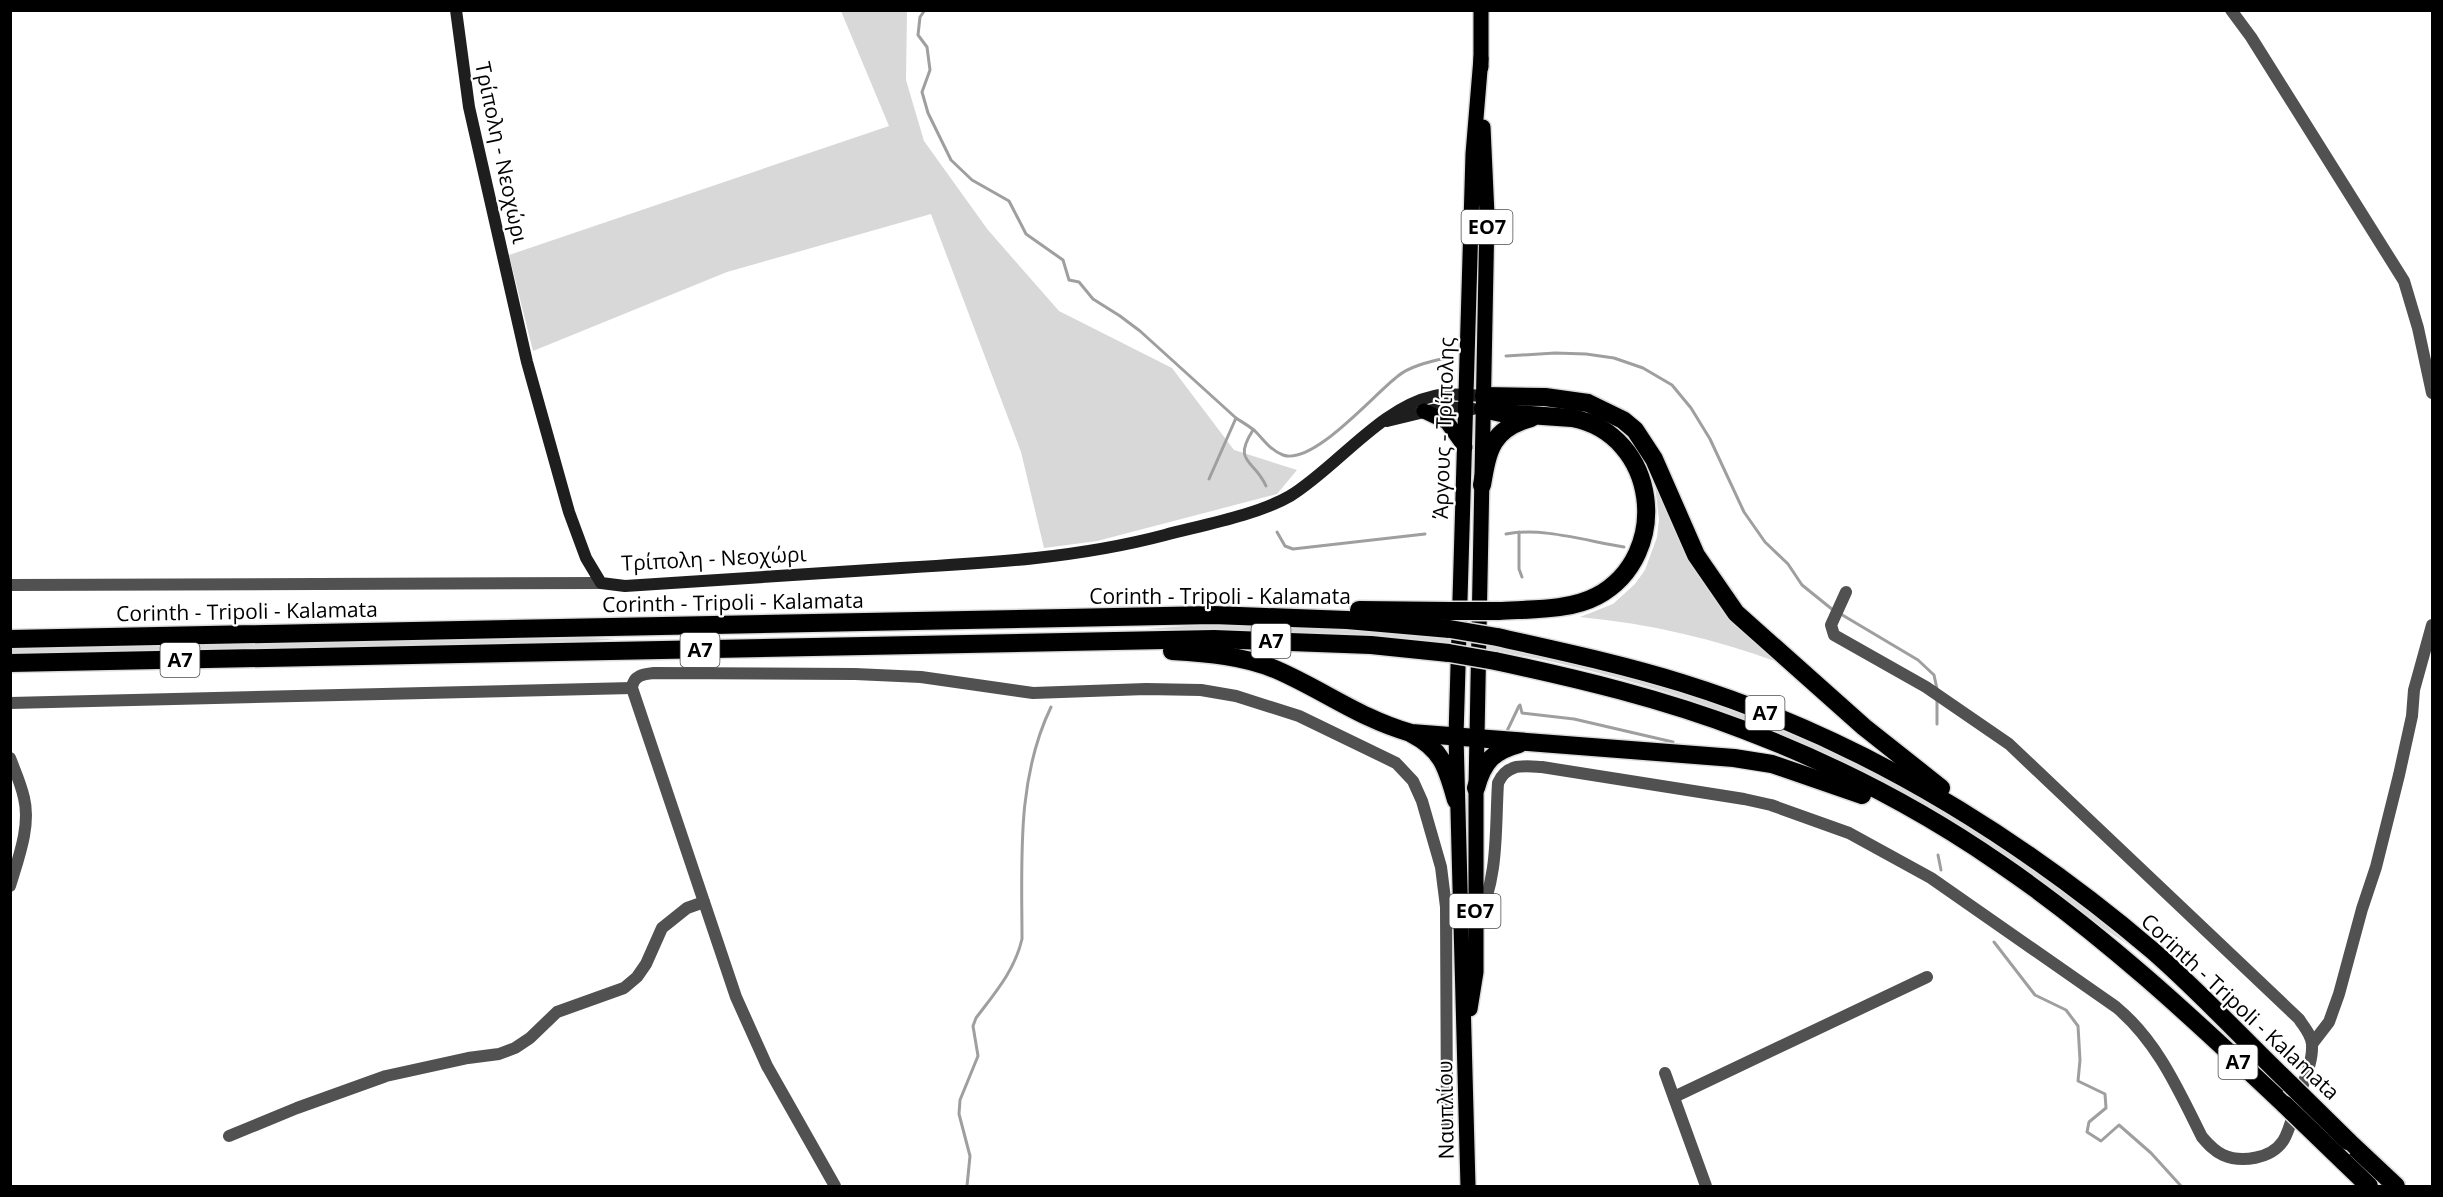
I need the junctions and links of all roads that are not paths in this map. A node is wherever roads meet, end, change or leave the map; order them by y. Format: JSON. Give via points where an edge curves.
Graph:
{"nodes":[{"id":1,"x":456,"y":10,"type":"edge"},
{"id":2,"x":1482,"y":10,"type":"edge"},
{"id":3,"x":2231,"y":10,"type":"edge"},
{"id":4,"x":2433,"y":393,"type":"edge"},
{"id":5,"x":1475,"y":402,"type":"junction"},
{"id":6,"x":1424,"y":411,"type":"junction"},
{"id":7,"x":1537,"y":416,"type":"junction"},
{"id":8,"x":1386,"y":421,"type":"junction"},
{"id":9,"x":1465,"y":447,"type":"junction"},
{"id":10,"x":1482,"y":485,"type":"junction"},
{"id":11,"x":601,"y":582,"type":"junction"},
{"id":12,"x":10,"y":585,"type":"edge"},
{"id":13,"x":1846,"y":592,"type":"dead end"},
{"id":14,"x":1450,"y":620,"type":"junction"},
{"id":15,"x":2433,"y":625,"type":"edge"},
{"id":16,"x":10,"y":639,"type":"edge"},
{"id":17,"x":1092,"y":642,"type":"junction"},
{"id":18,"x":10,"y":663,"type":"edge"},
{"id":19,"x":632,"y":688,"type":"junction"},
{"id":20,"x":10,"y":703,"type":"edge"},
{"id":21,"x":1411,"y":733,"type":"junction"},
{"id":22,"x":1456,"y":736,"type":"junction"},
{"id":23,"x":1478,"y":737,"type":"junction"},
{"id":24,"x":1527,"y":742,"type":"junction"},
{"id":25,"x":10,"y":758,"type":"edge"},
{"id":26,"x":1476,"y":788,"type":"junction"},
{"id":27,"x":1456,"y":800,"type":"junction"},
{"id":28,"x":1936,"y":824,"type":"junction"},
{"id":29,"x":2011,"y":842,"type":"junction"},
{"id":30,"x":10,"y":886,"type":"edge"},
{"id":31,"x":704,"y":902,"type":"junction"},
{"id":32,"x":1475,"y":926,"type":"junction"},
{"id":33,"x":1927,"y":977,"type":"dead end"},
{"id":34,"x":1465,"y":1033,"type":"junction"},
{"id":35,"x":2312,"y":1044,"type":"junction"},
{"id":36,"x":1665,"y":1073,"type":"dead end"},
{"id":37,"x":1674,"y":1097,"type":"junction"},
{"id":38,"x":1447,"y":1125,"type":"dead end"},
{"id":39,"x":229,"y":1136,"type":"dead end"},
{"id":40,"x":835,"y":1186,"type":"edge"},
{"id":41,"x":1468,"y":1186,"type":"edge"},
{"id":42,"x":1706,"y":1186,"type":"edge"},
{"id":43,"x":2369,"y":1186,"type":"edge"},
{"id":44,"x":2396,"y":1186,"type":"edge"}],
"edges":[{"from":1,"to":11,"type":"main road","name":"Τρίπολη - Νεοχώρι","via":[[469,107],[527,362],[569,512],[586,558]]},
{"from":2,"to":5,"type":"main road","name":"Άργους - Τρίπολης","number":"ΕΟ7","via":[[1487,215]]},
{"from":3,"to":4,"type":"street","via":[[2404,281]]},
{"from":5,"to":6,"type":"main road","name":"Τρίπολη - Νεοχώρι"},
{"from":5,"to":7,"type":"highway"},
{"from":5,"to":8,"type":"main road","name":"Τρίπολη - Νεοχώρι","via":[[1440,396],[1404,406]]},
{"from":5,"to":9,"type":"main road","name":"Άργους - Τρίπολης","number":"ΕΟ7"},
{"from":5,"to":10,"type":"main road","name":"Άργους - Τρίπολης","number":"ΕΟ7"},
{"from":5,"to":29,"type":"highway","via":[[1545,397],[1588,403],[1629,425],[1654,459],[1696,555],[1736,613],[1864,727]]},
{"from":6,"to":8,"type":"main road","name":"Τρίπολη - Νεοχώρι"},
{"from":6,"to":9,"type":"main road","via":[[1447,422]]},
{"from":7,"to":10,"type":"highway","via":[[1510,425],[1494,440]]},
{"from":7,"to":14,"type":"highway","bridge":true,"via":[[1582,420],[1604,430],[1623,447],[1643,484],[1646,518],[1640,548],[1625,573],[1596,597],[1567,605]]},
{"from":8,"to":11,"type":"main road","name":"Τρίπολη - Νεοχώρι","via":[[1288,497],[1229,518],[1114,548],[1053,558],[970,564],[625,586]]},
{"from":9,"to":22,"type":"main road","name":"Άργους - Τρίπολης","number":"ΕΟ7"},
{"from":10,"to":23,"type":"main road","name":"Άργους - Τρίπολης","number":"ΕΟ7"},
{"from":11,"to":12,"type":"street"},
{"from":13,"to":35,"type":"street","via":[[1831,625],[1834,635],[1926,687],[2009,744],[2299,1020]]},
{"from":14,"to":16,"type":"highway","name":"Corinth - Tripoli - Kalamata","number":"Α7","via":[[1372,622],[1213,615]]},
{"from":14,"to":29,"type":"highway","name":"Corinth - Tripoli - Kalamata","number":"Α7","bridge":true,"via":[[1497,637],[1638,669],[1768,714],[1894,774]]},
{"from":15,"to":35,"type":"street","via":[[2414,690],[2412,717],[2376,867],[2329,1022]]},
{"from":17,"to":18,"type":"highway","name":"Corinth - Tripoli - Kalamata","number":"Α7"},
{"from":17,"to":21,"type":"highway","via":[[1252,661],[1276,669],[1382,724]]},
{"from":17,"to":28,"type":"highway","name":"Corinth - Tripoli - Kalamata","number":"Α7","bridge":true,"via":[[1299,641],[1449,653],[1495,661],[1631,692],[1744,730],[1809,758]]},
{"from":19,"to":20,"type":"street"},
{"from":19,"to":31,"type":"street"},
{"from":19,"to":38,"type":"street","via":[[639,676],[654,673],[921,677],[1033,693],[1201,690],[1236,696],[1299,716],[1396,763],[1413,781],[1422,801],[1441,867],[1446,907]]},
{"from":21,"to":22,"type":"highway"},
{"from":21,"to":27,"type":"highway","via":[[1440,754]]},
{"from":22,"to":23,"type":"highway"},
{"from":22,"to":27,"type":"main road","name":"Άργους - Τρίπολης","number":"ΕΟ7"},
{"from":23,"to":24,"type":"highway"},
{"from":23,"to":26,"type":"main road","name":"Άργους - Τρίπολης","number":"ΕΟ7"},
{"from":24,"to":26,"type":"highway","via":[[1490,756]]},
{"from":24,"to":28,"type":"highway","via":[[1772,764]]},
{"from":25,"to":30,"type":"street","via":[[26,812]]},
{"from":26,"to":32,"type":"main road","name":"Ναυπλίου","number":"ΕΟ7"},
{"from":27,"to":34,"type":"main road","name":"Ναυπλίου","number":"ΕΟ7"},
{"from":28,"to":43,"type":"highway","name":"Corinth - Tripoli - Kalamata","number":"Α7","bridge":true,"via":[[2017,875],[2120,955]]},
{"from":29,"to":44,"type":"highway","name":"Corinth - Tripoli - Kalamata","number":"Α7","bridge":true,"via":[[2088,899],[2208,1001]]},
{"from":31,"to":39,"type":"street","via":[[687,908],[662,928],[646,964],[624,988],[557,1012],[515,1048],[386,1076]]},
{"from":31,"to":40,"type":"street","via":[[757,1046]]},
{"from":32,"to":34,"type":"main road","name":"Ναυπλίου","number":"ΕΟ7","via":[[1475,985]]},
{"from":32,"to":35,"type":"street","via":[[1492,882],[1498,783],[1512,767],[1542,767],[1771,805],[1849,832],[1931,878],[2129,1018],[2162,1058],[2202,1137],[2224,1155],[2252,1158],[2273,1150],[2283,1141],[2308,1070]]},
{"from":33,"to":37,"type":"street"},
{"from":34,"to":41,"type":"main road","name":"Ναυπλίου","number":"ΕΟ7"},
{"from":36,"to":37,"type":"street"},
{"from":37,"to":42,"type":"street"}]}
